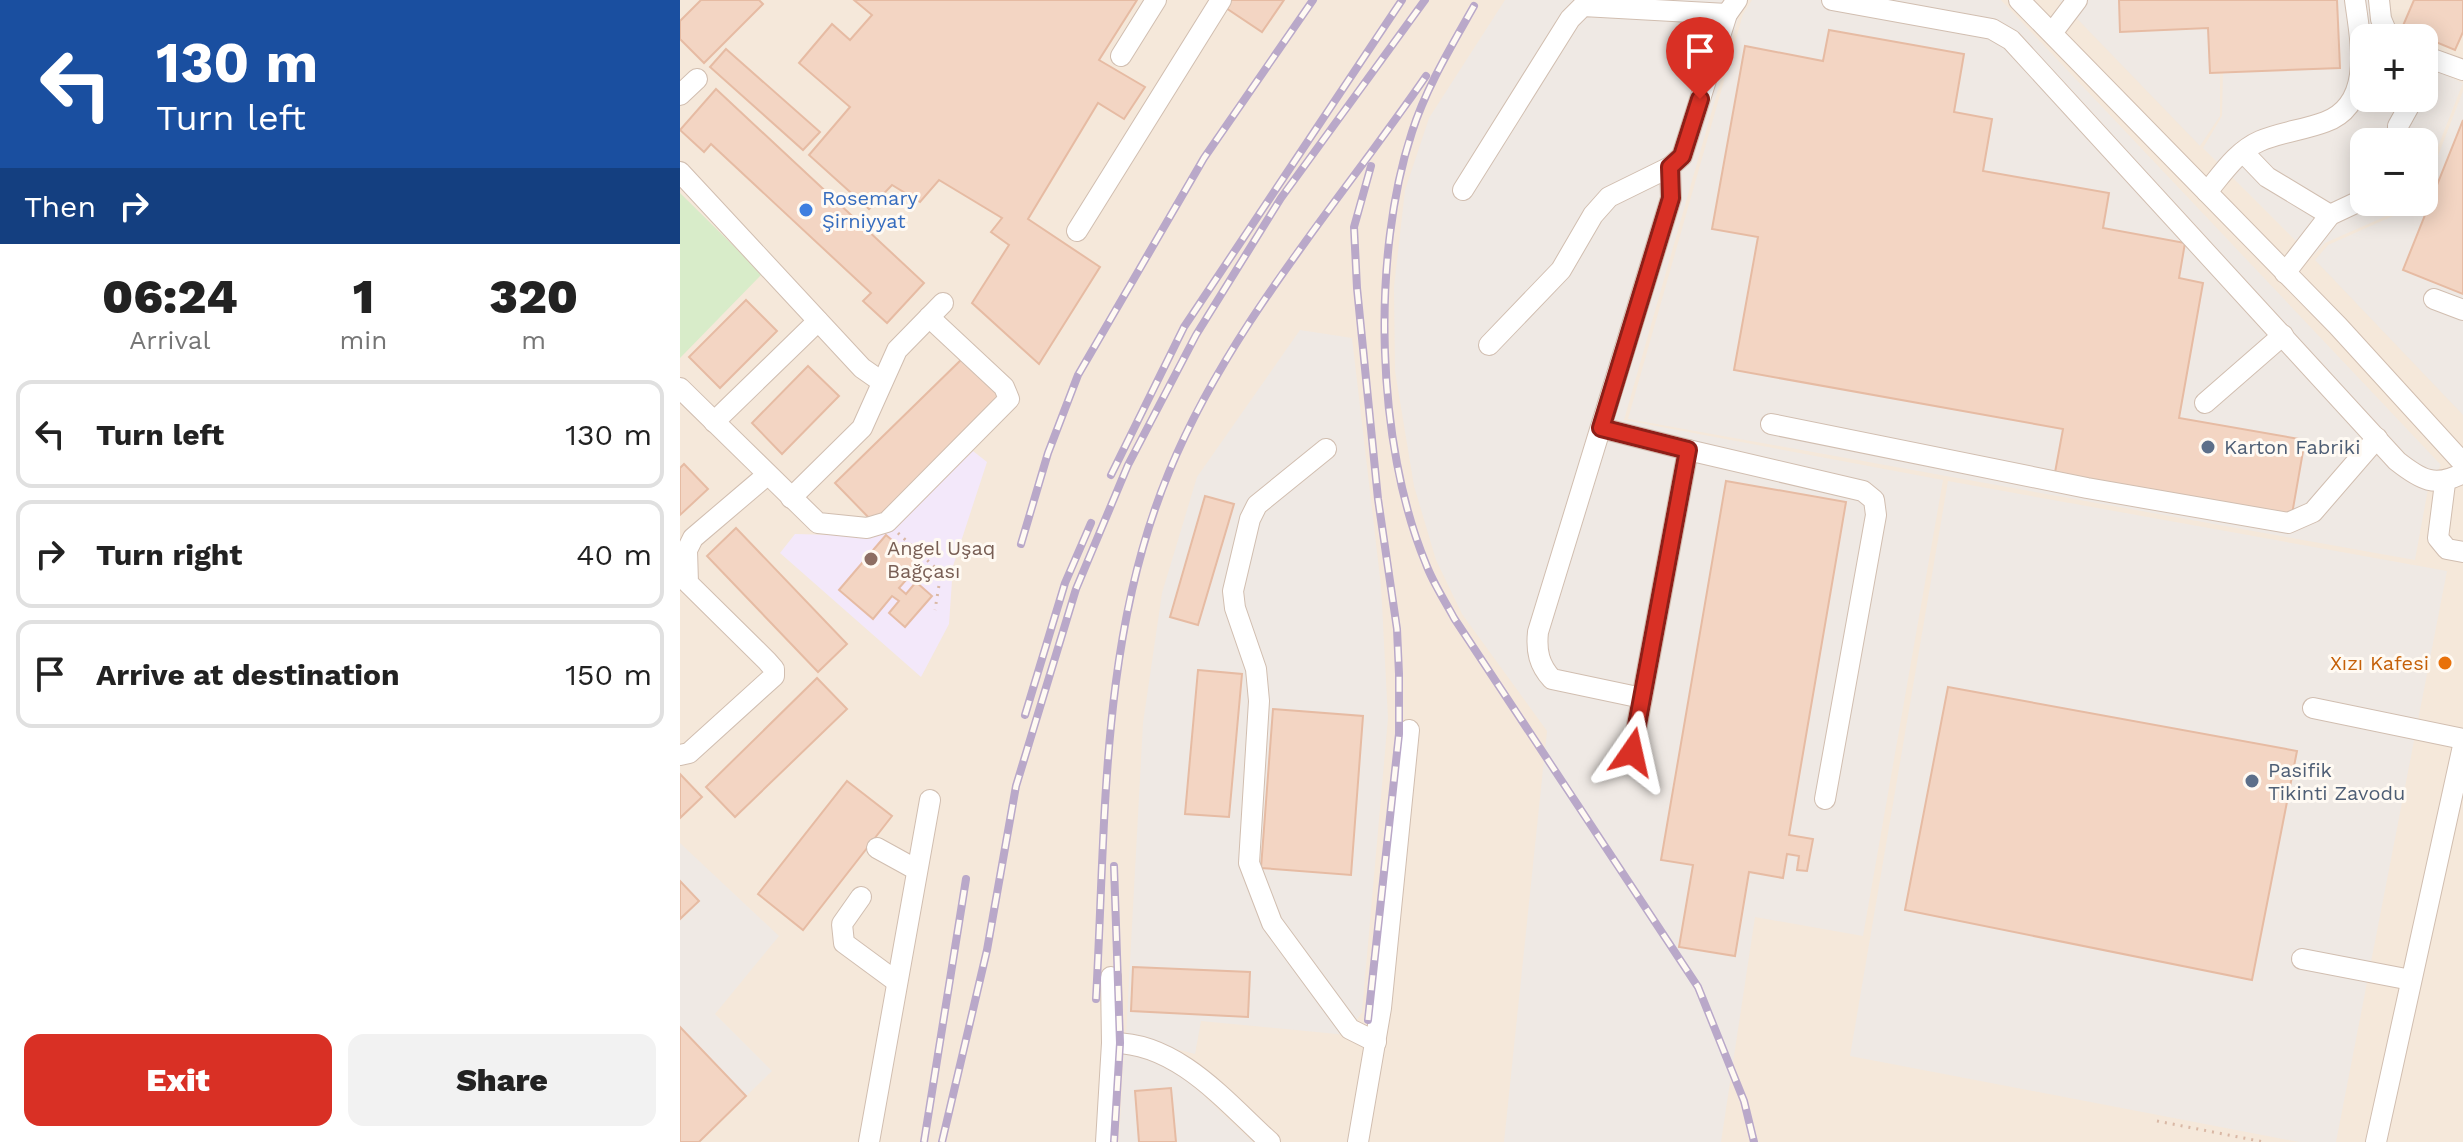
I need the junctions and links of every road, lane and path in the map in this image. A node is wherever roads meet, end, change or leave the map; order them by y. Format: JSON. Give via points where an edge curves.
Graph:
{"nodes":[{"id":1,"x":1156,"y":0,"type":"edge"},
{"id":2,"x":1221,"y":0,"type":"edge"},
{"id":3,"x":1832,"y":0,"type":"edge"},
{"id":4,"x":2019,"y":0,"type":"edge"},
{"id":5,"x":2077,"y":0,"type":"edge"},
{"id":6,"x":2355,"y":0,"type":"edge"},
{"id":7,"x":2379,"y":0,"type":"edge"},
{"id":8,"x":1732,"y":7,"type":"edge"},
{"id":9,"x":2383,"y":24,"type":"edge"},
{"id":10,"x":2052,"y":33,"type":"junction"},
{"id":11,"x":1121,"y":56,"type":"dead end"},
{"id":12,"x":2438,"y":61,"type":"edge"},
{"id":13,"x":2463,"y":70,"type":"edge"},
{"id":14,"x":697,"y":79,"type":"dead end"},
{"id":15,"x":680,"y":95,"type":"edge"},
{"id":16,"x":2243,"y":152,"type":"junction"},
{"id":17,"x":1670,"y":167,"type":"junction"},
{"id":18,"x":680,"y":172,"type":"edge"},
{"id":19,"x":1463,"y":190,"type":"dead end"},
{"id":20,"x":2207,"y":192,"type":"junction"},
{"id":21,"x":2350,"y":206,"type":"edge"},
{"id":22,"x":2330,"y":215,"type":"junction"},
{"id":23,"x":1077,"y":231,"type":"dead end"},
{"id":24,"x":2285,"y":273,"type":"junction"},
{"id":25,"x":2434,"y":299,"type":"dead end"},
{"id":26,"x":2463,"y":310,"type":"edge"},
{"id":27,"x":818,"y":321,"type":"junction"},
{"id":28,"x":2283,"y":335,"type":"junction"},
{"id":29,"x":1489,"y":345,"type":"dead end"},
{"id":30,"x":882,"y":382,"type":"junction"},
{"id":31,"x":680,"y":388,"type":"edge"},
{"id":32,"x":2205,"y":403,"type":"dead end"},
{"id":33,"x":714,"y":422,"type":"junction"},
{"id":34,"x":1771,"y":424,"type":"dead end"},
{"id":35,"x":1601,"y":428,"type":"junction"},
{"id":36,"x":2377,"y":438,"type":"junction"},
{"id":37,"x":1326,"y":449,"type":"dead end"},
{"id":38,"x":1688,"y":450,"type":"junction"},
{"id":39,"x":2463,"y":463,"type":"edge"},
{"id":40,"x":767,"y":475,"type":"junction"},
{"id":41,"x":2454,"y":478,"type":"edge"},
{"id":42,"x":791,"y":498,"type":"junction"},
{"id":43,"x":887,"y":522,"type":"junction"},
{"id":44,"x":2463,"y":552,"type":"edge"},
{"id":45,"x":935,"y":610,"type":"dead end"},
{"id":46,"x":1642,"y":698,"type":"junction"},
{"id":47,"x":2313,"y":708,"type":"dead end"},
{"id":48,"x":1409,"y":730,"type":"dead end"},
{"id":49,"x":2463,"y":739,"type":"edge"},
{"id":50,"x":2463,"y":746,"type":"edge"},
{"id":51,"x":1632,"y":752,"type":"dead end"},
{"id":52,"x":680,"y":755,"type":"edge"},
{"id":53,"x":1825,"y":799,"type":"dead end"},
{"id":54,"x":930,"y":800,"type":"dead end"},
{"id":55,"x":877,"y":848,"type":"dead end"},
{"id":56,"x":917,"y":870,"type":"junction"},
{"id":57,"x":861,"y":897,"type":"dead end"},
{"id":58,"x":2302,"y":959,"type":"dead end"},
{"id":59,"x":1111,"y":977,"type":"dead end"},
{"id":60,"x":2411,"y":980,"type":"junction"},
{"id":61,"x":897,"y":982,"type":"junction"},
{"id":62,"x":1376,"y":1042,"type":"junction"},
{"id":63,"x":1112,"y":1043,"type":"junction"},
{"id":64,"x":2157,"y":1121,"type":"dead end"},
{"id":65,"x":870,"y":1142,"type":"edge"},
{"id":66,"x":1106,"y":1142,"type":"edge"},
{"id":67,"x":1270,"y":1142,"type":"edge"},
{"id":68,"x":1358,"y":1142,"type":"edge"},
{"id":69,"x":2264,"y":1142,"type":"edge"},
{"id":70,"x":2376,"y":1142,"type":"edge"}],
"edges":[{"from":1,"to":11,"type":"street"},
{"from":2,"to":23,"type":"street"},
{"from":3,"to":28,"type":"street","via":[[1992,29],[2011,40]]},
{"from":4,"to":10,"type":"street"},
{"from":5,"to":10,"type":"street"},
{"from":6,"to":16,"type":"street","via":[[2363,57],[2346,105],[2327,121],[2259,141]]},
{"from":7,"to":9,"type":"street"},
{"from":8,"to":17,"type":"street","via":[[1682,156]]},
{"from":8,"to":19,"type":"street","via":[[1583,6]]},
{"from":10,"to":20,"type":"street"},
{"from":12,"to":13,"type":"street"},
{"from":14,"to":15,"type":"street"},
{"from":16,"to":20,"type":"street"},
{"from":16,"to":22,"type":"street","via":[[2267,177]]},
{"from":17,"to":29,"type":"street","via":[[1609,197],[1561,270]]},
{"from":17,"to":35,"type":"street","via":[[1671,198]]},
{"from":18,"to":27,"type":"street"},
{"from":20,"to":24,"type":"street"},
{"from":21,"to":22,"type":"street"},
{"from":22,"to":24,"type":"street"},
{"from":24,"to":39,"type":"street"},
{"from":25,"to":26,"type":"street"},
{"from":27,"to":30,"type":"street"},
{"from":27,"to":33,"type":"street"},
{"from":28,"to":32,"type":"street"},
{"from":28,"to":36,"type":"street"},
{"from":30,"to":42,"type":"street","via":[[862,428]]},
{"from":30,"to":43,"type":"street","via":[[897,350],[936,310],[1009,399]]},
{"from":31,"to":33,"type":"street"},
{"from":33,"to":40,"type":"street"},
{"from":34,"to":36,"type":"street","via":[[2288,523],[2313,512]]},
{"from":35,"to":38,"type":"street"},
{"from":35,"to":46,"type":"street","via":[[1536,650],[1552,679]]},
{"from":36,"to":41,"type":"street","via":[[2413,474]]},
{"from":37,"to":62,"type":"street","via":[[1257,505],[1233,591],[1256,669],[1259,701],[1249,863],[1272,923],[1350,1029]]},
{"from":38,"to":46,"type":"street"},
{"from":38,"to":53,"type":"street","via":[[1863,491],[1874,500],[1876,515]]},
{"from":40,"to":42,"type":"street"},
{"from":40,"to":52,"type":"street","via":[[693,538],[687,550],[688,583],[767,661],[774,676],[689,753]]},
{"from":41,"to":44,"type":"street","via":[[2438,538],[2447,549]]},
{"from":42,"to":43,"type":"street","via":[[825,525],[877,528]]},
{"from":43,"to":45,"type":"path","via":[[941,573]]},
{"from":46,"to":51,"type":"street"},
{"from":47,"to":49,"type":"street"},
{"from":48,"to":62,"type":"street"},
{"from":50,"to":60,"type":"street"},
{"from":54,"to":56,"type":"street"},
{"from":55,"to":56,"type":"street"},
{"from":56,"to":61,"type":"street"},
{"from":57,"to":61,"type":"street","via":[[842,924],[844,943]]},
{"from":58,"to":60,"type":"street"},
{"from":59,"to":63,"type":"street"},
{"from":60,"to":70,"type":"street"},
{"from":61,"to":65,"type":"street"},
{"from":62,"to":68,"type":"street"},
{"from":63,"to":66,"type":"street"},
{"from":63,"to":67,"type":"street","via":[[1171,1058]]},
{"from":64,"to":69,"type":"path"}]}
